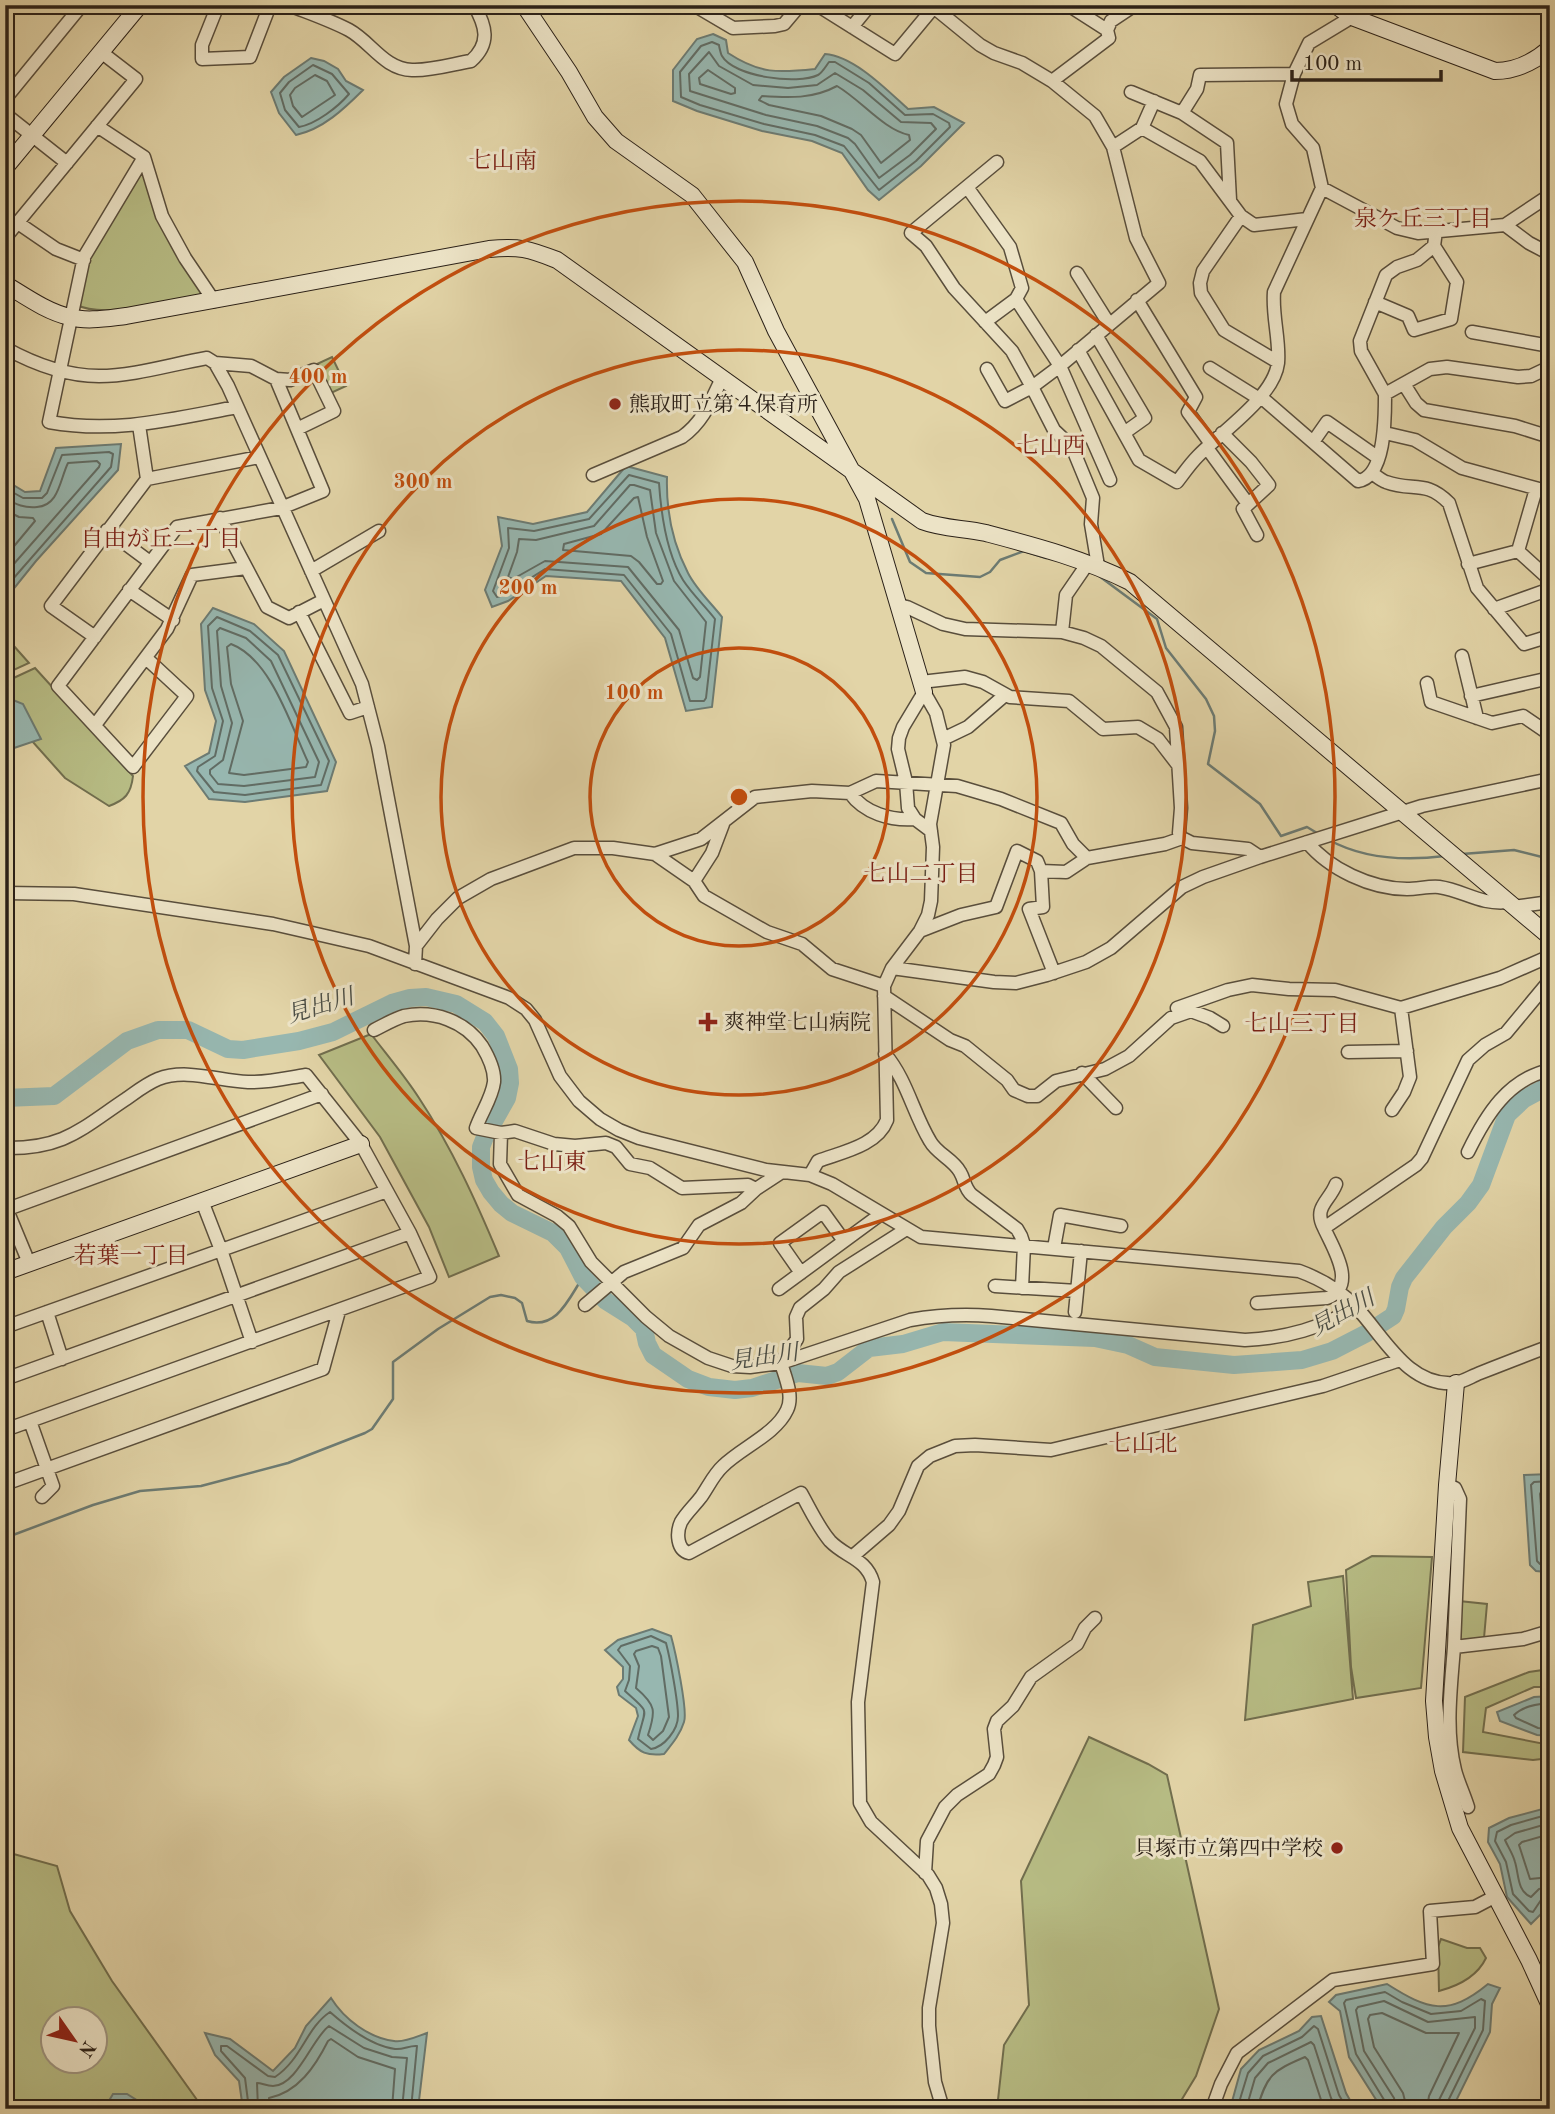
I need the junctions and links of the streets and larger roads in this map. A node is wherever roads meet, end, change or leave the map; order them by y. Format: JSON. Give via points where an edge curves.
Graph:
{"nodes":[{"id":1,"x":13,"y":5,"type":"edge"},
{"id":2,"x":82,"y":5,"type":"edge"},
{"id":3,"x":139,"y":5,"type":"edge"},
{"id":4,"x":218,"y":5,"type":"edge"},
{"id":5,"x":270,"y":5,"type":"edge"},
{"id":6,"x":289,"y":5,"type":"edge"},
{"id":7,"x":474,"y":5,"type":"edge"},
{"id":8,"x":524,"y":5,"type":"edge"},
{"id":9,"x":694,"y":5,"type":"edge"},
{"id":10,"x":800,"y":5,"type":"edge"},
{"id":11,"x":817,"y":5,"type":"edge"},
{"id":12,"x":870,"y":5,"type":"edge"},
{"id":13,"x":1068,"y":5,"type":"edge"},
{"id":14,"x":1135,"y":5,"type":"edge"},
{"id":15,"x":1335,"y":5,"type":"edge"},
{"id":16,"x":936,"y":7,"type":"edge"},
{"id":17,"x":1358,"y":11,"type":"edge"},
{"id":18,"x":5,"y":15,"type":"edge"},
{"id":19,"x":852,"y":27,"type":"junction"},
{"id":20,"x":1107,"y":30,"type":"junction"},
{"id":21,"x":1550,"y":48,"type":"edge"},
{"id":22,"x":101,"y":52,"type":"junction"},
{"id":23,"x":1294,"y":74,"type":"junction"},
{"id":24,"x":5,"y":77,"type":"edge"},
{"id":25,"x":1052,"y":81,"type":"junction"},
{"id":26,"x":16,"y":86,"type":"junction"},
{"id":27,"x":1131,"y":92,"type":"dead end"},
{"id":28,"x":5,"y":99,"type":"edge"},
{"id":29,"x":1154,"y":101,"type":"junction"},
{"id":30,"x":1182,"y":113,"type":"junction"},
{"id":31,"x":5,"y":114,"type":"edge"},
{"id":32,"x":97,"y":127,"type":"junction"},
{"id":33,"x":1142,"y":128,"type":"junction"},
{"id":34,"x":32,"y":136,"type":"junction"},
{"id":35,"x":1113,"y":147,"type":"junction"},
{"id":36,"x":144,"y":157,"type":"junction"},
{"id":37,"x":997,"y":162,"type":"dead end"},
{"id":38,"x":67,"y":163,"type":"junction"},
{"id":39,"x":5,"y":168,"type":"edge"},
{"id":40,"x":967,"y":187,"type":"junction"},
{"id":41,"x":1322,"y":188,"type":"junction"},
{"id":42,"x":1550,"y":195,"type":"edge"},
{"id":43,"x":1230,"y":201,"type":"junction"},
{"id":44,"x":1241,"y":216,"type":"junction"},
{"id":45,"x":1307,"y":219,"type":"junction"},
{"id":46,"x":18,"y":223,"type":"junction"},
{"id":47,"x":1506,"y":225,"type":"junction"},
{"id":48,"x":1436,"y":232,"type":"junction"},
{"id":49,"x":5,"y":238,"type":"edge"},
{"id":50,"x":1434,"y":246,"type":"junction"},
{"id":51,"x":1550,"y":254,"type":"edge"},
{"id":52,"x":84,"y":260,"type":"junction"},
{"id":53,"x":1077,"y":273,"type":"dead end"},
{"id":54,"x":5,"y":284,"type":"edge"},
{"id":55,"x":1016,"y":299,"type":"junction"},
{"id":56,"x":214,"y":300,"type":"junction"},
{"id":57,"x":1137,"y":300,"type":"junction"},
{"id":58,"x":1375,"y":302,"type":"junction"},
{"id":59,"x":71,"y":318,"type":"junction"},
{"id":60,"x":985,"y":322,"type":"junction"},
{"id":61,"x":1109,"y":324,"type":"junction"},
{"id":62,"x":1472,"y":332,"type":"dead end"},
{"id":63,"x":1096,"y":335,"type":"junction"},
{"id":64,"x":1550,"y":345,"type":"edge"},
{"id":65,"x":5,"y":348,"type":"edge"},
{"id":66,"x":1078,"y":350,"type":"junction"},
{"id":67,"x":1278,"y":362,"type":"junction"},
{"id":68,"x":215,"y":363,"type":"junction"},
{"id":69,"x":1060,"y":366,"type":"junction"},
{"id":70,"x":1550,"y":367,"type":"edge"},
{"id":71,"x":1210,"y":368,"type":"dead end"},
{"id":72,"x":987,"y":369,"type":"dead end"},
{"id":73,"x":60,"y":371,"type":"junction"},
{"id":74,"x":722,"y":378,"type":"junction"},
{"id":75,"x":276,"y":379,"type":"junction"},
{"id":76,"x":1405,"y":384,"type":"junction"},
{"id":77,"x":1032,"y":387,"type":"junction"},
{"id":78,"x":1385,"y":394,"type":"junction"},
{"id":79,"x":1260,"y":398,"type":"junction"},
{"id":80,"x":237,"y":407,"type":"junction"},
{"id":81,"x":139,"y":425,"type":"junction"},
{"id":82,"x":297,"y":429,"type":"junction"},
{"id":83,"x":1124,"y":433,"type":"junction"},
{"id":84,"x":1222,"y":433,"type":"junction"},
{"id":85,"x":1385,"y":433,"type":"junction"},
{"id":86,"x":1550,"y":437,"type":"edge"},
{"id":87,"x":1313,"y":442,"type":"junction"},
{"id":88,"x":1209,"y":446,"type":"junction"},
{"id":89,"x":259,"y":457,"type":"junction"},
{"id":90,"x":1377,"y":457,"type":"junction"},
{"id":91,"x":849,"y":468,"type":"junction"},
{"id":92,"x":1372,"y":473,"type":"junction"},
{"id":93,"x":593,"y":475,"type":"dead end"},
{"id":94,"x":147,"y":479,"type":"junction"},
{"id":95,"x":1110,"y":480,"type":"dead end"},
{"id":96,"x":1536,"y":489,"type":"junction"},
{"id":97,"x":1550,"y":492,"type":"edge"},
{"id":98,"x":1248,"y":505,"type":"junction"},
{"id":99,"x":281,"y":508,"type":"junction"},
{"id":100,"x":220,"y":518,"type":"junction"},
{"id":101,"x":107,"y":530,"type":"junction"},
{"id":102,"x":379,"y":531,"type":"dead end"},
{"id":103,"x":1257,"y":535,"type":"dead end"},
{"id":104,"x":1518,"y":551,"type":"junction"},
{"id":105,"x":150,"y":562,"type":"junction"},
{"id":106,"x":1093,"y":564,"type":"junction"},
{"id":107,"x":1468,"y":564,"type":"junction"},
{"id":108,"x":246,"y":568,"type":"junction"},
{"id":109,"x":311,"y":571,"type":"junction"},
{"id":110,"x":1550,"y":580,"type":"edge"},
{"id":111,"x":1550,"y":589,"type":"edge"},
{"id":112,"x":129,"y":590,"type":"junction"},
{"id":113,"x":324,"y":600,"type":"junction"},
{"id":114,"x":898,"y":605,"type":"junction"},
{"id":115,"x":1494,"y":609,"type":"junction"},
{"id":116,"x":299,"y":612,"type":"junction"},
{"id":117,"x":173,"y":620,"type":"junction"},
{"id":118,"x":1062,"y":632,"type":"junction"},
{"id":119,"x":1550,"y":636,"type":"edge"},
{"id":120,"x":95,"y":637,"type":"junction"},
{"id":121,"x":1462,"y":656,"type":"dead end"},
{"id":122,"x":146,"y":658,"type":"junction"},
{"id":123,"x":1550,"y":678,"type":"edge"},
{"id":124,"x":1427,"y":683,"type":"dead end"},
{"id":125,"x":922,"y":687,"type":"junction"},
{"id":126,"x":1005,"y":695,"type":"junction"},
{"id":127,"x":1471,"y":696,"type":"junction"},
{"id":128,"x":368,"y":707,"type":"junction"},
{"id":129,"x":1477,"y":718,"type":"junction"},
{"id":130,"x":95,"y":725,"type":"junction"},
{"id":131,"x":1550,"y":731,"type":"edge"},
{"id":132,"x":943,"y":739,"type":"junction"},
{"id":133,"x":1178,"y":765,"type":"junction"},
{"id":134,"x":1550,"y":779,"type":"edge"},
{"id":135,"x":906,"y":782,"type":"junction"},
{"id":136,"x":937,"y":784,"type":"junction"},
{"id":137,"x":850,"y":793,"type":"junction"},
{"id":138,"x":1400,"y":812,"type":"junction"},
{"id":139,"x":915,"y":819,"type":"junction"},
{"id":140,"x":723,"y":824,"type":"junction"},
{"id":141,"x":931,"y":831,"type":"junction"},
{"id":142,"x":1182,"y":838,"type":"junction"},
{"id":143,"x":1307,"y":842,"type":"junction"},
{"id":144,"x":655,"y":854,"type":"junction"},
{"id":145,"x":1260,"y":857,"type":"junction"},
{"id":146,"x":1087,"y":858,"type":"junction"},
{"id":147,"x":1041,"y":871,"type":"junction"},
{"id":148,"x":694,"y":881,"type":"junction"},
{"id":149,"x":5,"y":893,"type":"edge"},
{"id":150,"x":1550,"y":902,"type":"edge"},
{"id":151,"x":1510,"y":904,"type":"junction"},
{"id":152,"x":920,"y":931,"type":"junction"},
{"id":153,"x":1550,"y":937,"type":"edge"},
{"id":154,"x":416,"y":946,"type":"junction"},
{"id":155,"x":1550,"y":956,"type":"edge"},
{"id":156,"x":415,"y":964,"type":"junction"},
{"id":157,"x":892,"y":968,"type":"junction"},
{"id":158,"x":1054,"y":973,"type":"junction"},
{"id":159,"x":1550,"y":980,"type":"edge"},
{"id":160,"x":884,"y":991,"type":"junction"},
{"id":161,"x":1401,"y":1008,"type":"junction"},
{"id":162,"x":1171,"y":1018,"type":"junction"},
{"id":163,"x":1223,"y":1026,"type":"dead end"},
{"id":164,"x":374,"y":1030,"type":"dead end"},
{"id":165,"x":1407,"y":1051,"type":"junction"},
{"id":166,"x":1348,"y":1052,"type":"dead end"},
{"id":167,"x":886,"y":1054,"type":"junction"},
{"id":168,"x":1550,"y":1070,"type":"edge"},
{"id":169,"x":1082,"y":1073,"type":"junction"},
{"id":170,"x":321,"y":1094,"type":"junction"},
{"id":171,"x":1116,"y":1108,"type":"dead end"},
{"id":172,"x":1392,"y":1110,"type":"dead end"},
{"id":173,"x":619,"y":1130,"type":"junction"},
{"id":174,"x":501,"y":1133,"type":"junction"},
{"id":175,"x":361,"y":1144,"type":"junction"},
{"id":176,"x":612,"y":1145,"type":"junction"},
{"id":177,"x":5,"y":1148,"type":"edge"},
{"id":178,"x":1468,"y":1152,"type":"dead end"},
{"id":179,"x":782,"y":1172,"type":"junction"},
{"id":180,"x":810,"y":1175,"type":"junction"},
{"id":181,"x":1336,"y":1184,"type":"dead end"},
{"id":182,"x":756,"y":1189,"type":"junction"},
{"id":183,"x":387,"y":1191,"type":"junction"},
{"id":184,"x":202,"y":1201,"type":"junction"},
{"id":185,"x":6,"y":1210,"type":"edge"},
{"id":186,"x":881,"y":1214,"type":"junction"},
{"id":187,"x":1121,"y":1226,"type":"dead end"},
{"id":188,"x":1324,"y":1228,"type":"junction"},
{"id":189,"x":905,"y":1230,"type":"junction"},
{"id":190,"x":410,"y":1233,"type":"junction"},
{"id":191,"x":844,"y":1241,"type":"junction"},
{"id":192,"x":1024,"y":1245,"type":"junction"},
{"id":193,"x":1054,"y":1248,"type":"junction"},
{"id":194,"x":221,"y":1250,"type":"junction"},
{"id":195,"x":1081,"y":1251,"type":"junction"},
{"id":196,"x":29,"y":1263,"type":"junction"},
{"id":197,"x":5,"y":1272,"type":"edge"},
{"id":198,"x":801,"y":1273,"type":"junction"},
{"id":199,"x":611,"y":1280,"type":"junction"},
{"id":200,"x":996,"y":1286,"type":"dead end"},
{"id":201,"x":1022,"y":1288,"type":"junction"},
{"id":202,"x":779,"y":1289,"type":"dead end"},
{"id":203,"x":1077,"y":1291,"type":"junction"},
{"id":204,"x":1337,"y":1291,"type":"junction"},
{"id":205,"x":237,"y":1295,"type":"junction"},
{"id":206,"x":1257,"y":1303,"type":"dead end"},
{"id":207,"x":585,"y":1305,"type":"dead end"},
{"id":208,"x":1357,"y":1307,"type":"junction"},
{"id":209,"x":339,"y":1311,"type":"junction"},
{"id":210,"x":47,"y":1312,"type":"junction"},
{"id":211,"x":1075,"y":1312,"type":"dead end"},
{"id":212,"x":5,"y":1327,"type":"edge"},
{"id":213,"x":253,"y":1342,"type":"junction"},
{"id":214,"x":1550,"y":1346,"type":"edge"},
{"id":215,"x":62,"y":1359,"type":"junction"},
{"id":216,"x":1400,"y":1360,"type":"junction"},
{"id":217,"x":781,"y":1363,"type":"junction"},
{"id":218,"x":5,"y":1379,"type":"edge"},
{"id":219,"x":1456,"y":1383,"type":"junction"},
{"id":220,"x":30,"y":1421,"type":"junction"},
{"id":221,"x":5,"y":1430,"type":"edge"},
{"id":222,"x":49,"y":1469,"type":"junction"},
{"id":223,"x":5,"y":1484,"type":"edge"},
{"id":224,"x":1447,"y":1485,"type":"junction"},
{"id":225,"x":42,"y":1497,"type":"dead end"},
{"id":226,"x":853,"y":1556,"type":"junction"},
{"id":227,"x":1095,"y":1618,"type":"dead end"},
{"id":228,"x":1550,"y":1631,"type":"edge"},
{"id":229,"x":1454,"y":1647,"type":"junction"},
{"id":230,"x":1448,"y":1767,"type":"junction"},
{"id":231,"x":1468,"y":1807,"type":"dead end"},
{"id":232,"x":925,"y":1873,"type":"junction"},
{"id":233,"x":1494,"y":1897,"type":"junction"},
{"id":234,"x":1550,"y":2006,"type":"edge"},
{"id":235,"x":943,"y":2109,"type":"edge"},
{"id":236,"x":1212,"y":2109,"type":"edge"}],
"edges":[{"from":1,"to":18,"type":"street"},
{"from":2,"to":26,"type":"street"},
{"from":3,"to":22,"type":"street"},
{"from":4,"to":5,"type":"street","via":[[202,45],[202,59],[250,57]]},
{"from":6,"to":7,"type":"street","via":[[349,30],[375,54],[411,70],[471,61],[477,56],[486,31]]},
{"from":8,"to":91,"type":"street","via":[[616,142],[692,195],[745,262]]},
{"from":9,"to":10,"type":"street","via":[[733,28],[784,24]]},
{"from":11,"to":19,"type":"street"},
{"from":12,"to":19,"type":"street"},
{"from":13,"to":20,"type":"street"},
{"from":14,"to":20,"type":"street","via":[[1111,21]]},
{"from":15,"to":17,"type":"street"},
{"from":16,"to":19,"type":"street","via":[[895,54]]},
{"from":16,"to":25,"type":"street","via":[[980,45]]},
{"from":17,"to":21,"type":"street","via":[[1496,71],[1522,66]]},
{"from":17,"to":23,"type":"street","via":[[1308,43]]},
{"from":20,"to":25,"type":"street","via":[[1109,38]]},
{"from":22,"to":32,"type":"street","via":[[136,79]]},
{"from":22,"to":34,"type":"street"},
{"from":23,"to":30,"type":"street","via":[[1200,75]]},
{"from":23,"to":41,"type":"street","via":[[1286,104],[1292,124],[1313,148]]},
{"from":24,"to":26,"type":"street"},
{"from":25,"to":35,"type":"street","via":[[1095,116]]},
{"from":26,"to":28,"type":"street"},
{"from":27,"to":29,"type":"street"},
{"from":29,"to":30,"type":"street"},
{"from":29,"to":33,"type":"street"},
{"from":30,"to":43,"type":"street","via":[[1227,143]]},
{"from":31,"to":34,"type":"street"},
{"from":32,"to":36,"type":"street"},
{"from":32,"to":38,"type":"street"},
{"from":33,"to":35,"type":"street"},
{"from":33,"to":43,"type":"street","via":[[1199,161]]},
{"from":34,"to":38,"type":"street"},
{"from":34,"to":39,"type":"street"},
{"from":35,"to":57,"type":"street","via":[[1136,238],[1159,283]]},
{"from":36,"to":52,"type":"street"},
{"from":36,"to":56,"type":"street","via":[[162,216]]},
{"from":37,"to":40,"type":"street"},
{"from":38,"to":46,"type":"street"},
{"from":40,"to":55,"type":"street","via":[[1010,247],[1022,288]]},
{"from":40,"to":60,"type":"street","via":[[911,233]]},
{"from":41,"to":45,"type":"street"},
{"from":41,"to":48,"type":"street","via":[[1397,228]]},
{"from":42,"to":47,"type":"street"},
{"from":43,"to":44,"type":"street"},
{"from":44,"to":45,"type":"street","via":[[1254,225]]},
{"from":44,"to":67,"type":"street","via":[[1203,271],[1202,293],[1224,330]]},
{"from":45,"to":67,"type":"street","via":[[1274,292]]},
{"from":46,"to":49,"type":"street"},
{"from":46,"to":52,"type":"street","via":[[56,249]]},
{"from":47,"to":48,"type":"street"},
{"from":47,"to":51,"type":"street"},
{"from":48,"to":50,"type":"street"},
{"from":50,"to":58,"type":"street","via":[[1386,275]]},
{"from":50,"to":58,"type":"street","via":[[1457,282],[1451,319],[1414,330],[1408,316]]},
{"from":52,"to":59,"type":"street"},
{"from":53,"to":61,"type":"street"},
{"from":54,"to":59,"type":"street"},
{"from":55,"to":60,"type":"street"},
{"from":55,"to":69,"type":"street"},
{"from":56,"to":59,"type":"street","via":[[126,316]]},
{"from":56,"to":74,"type":"street","via":[[489,248],[530,249],[557,260]]},
{"from":57,"to":61,"type":"street"},
{"from":57,"to":88,"type":"street","via":[[1196,397],[1188,412]]},
{"from":58,"to":78,"type":"street","via":[[1360,341],[1361,351]]},
{"from":59,"to":73,"type":"street"},
{"from":60,"to":77,"type":"street","via":[[1012,351]]},
{"from":61,"to":63,"type":"street"},
{"from":62,"to":64,"type":"street"},
{"from":63,"to":66,"type":"street"},
{"from":63,"to":83,"type":"street","via":[[1145,418]]},
{"from":65,"to":73,"type":"street"},
{"from":66,"to":69,"type":"street"},
{"from":66,"to":83,"type":"street"},
{"from":67,"to":79,"type":"street"},
{"from":68,"to":73,"type":"street","via":[[207,358],[97,376]]},
{"from":68,"to":75,"type":"street","via":[[251,366]]},
{"from":68,"to":80,"type":"street"},
{"from":69,"to":77,"type":"street"},
{"from":69,"to":95,"type":"street"},
{"from":70,"to":76,"type":"street","via":[[1518,377],[1447,367],[1430,369]]},
{"from":71,"to":79,"type":"street"},
{"from":72,"to":77,"type":"street","via":[[1006,401]]},
{"from":73,"to":81,"type":"street","via":[[49,422],[92,428]]},
{"from":74,"to":91,"type":"street"},
{"from":74,"to":93,"type":"street","via":[[694,428]]},
{"from":75,"to":82,"type":"street"},
{"from":75,"to":82,"type":"street","via":[[290,380],[314,370],[334,411]]},
{"from":76,"to":78,"type":"street"},
{"from":76,"to":86,"type":"street","via":[[1424,410]]},
{"from":77,"to":106,"type":"street","via":[[1054,430],[1073,447],[1092,496]]},
{"from":78,"to":85,"type":"street"},
{"from":79,"to":84,"type":"street"},
{"from":79,"to":87,"type":"street"},
{"from":80,"to":81,"type":"street"},
{"from":80,"to":89,"type":"street"},
{"from":81,"to":94,"type":"street"},
{"from":82,"to":99,"type":"street","via":[[323,491]]},
{"from":83,"to":88,"type":"street","via":[[1139,460],[1177,482]]},
{"from":84,"to":88,"type":"street"},
{"from":84,"to":98,"type":"street","via":[[1269,485]]},
{"from":85,"to":90,"type":"street"},
{"from":85,"to":96,"type":"street","via":[[1415,440],[1462,468]]},
{"from":87,"to":90,"type":"street","via":[[1327,422]]},
{"from":87,"to":92,"type":"street","via":[[1358,481]]},
{"from":88,"to":98,"type":"street"},
{"from":89,"to":94,"type":"street"},
{"from":89,"to":99,"type":"street"},
{"from":90,"to":92,"type":"street"},
{"from":91,"to":106,"type":"street","via":[[937,527],[982,532]]},
{"from":91,"to":114,"type":"street","via":[[867,499]]},
{"from":92,"to":107,"type":"street","via":[[1386,482],[1439,493],[1449,503]]},
{"from":94,"to":101,"type":"street"},
{"from":96,"to":97,"type":"street"},
{"from":96,"to":104,"type":"street"},
{"from":98,"to":103,"type":"street","via":[[1243,509]]},
{"from":99,"to":100,"type":"street"},
{"from":99,"to":109,"type":"street"},
{"from":100,"to":105,"type":"street","via":[[177,527]]},
{"from":100,"to":108,"type":"street"},
{"from":101,"to":105,"type":"street"},
{"from":101,"to":120,"type":"street","via":[[51,606]]},
{"from":102,"to":109,"type":"street"},
{"from":104,"to":107,"type":"street"},
{"from":104,"to":110,"type":"street"},
{"from":105,"to":112,"type":"street"},
{"from":106,"to":118,"type":"street","via":[[1066,595]]},
{"from":106,"to":138,"type":"street","via":[[1130,582]]},
{"from":107,"to":115,"type":"street","via":[[1476,588]]},
{"from":108,"to":116,"type":"street","via":[[267,607],[289,618]]},
{"from":108,"to":117,"type":"street","via":[[192,575]]},
{"from":109,"to":113,"type":"street"},
{"from":111,"to":115,"type":"street"},
{"from":112,"to":117,"type":"street"},
{"from":112,"to":120,"type":"street"},
{"from":113,"to":116,"type":"street"},
{"from":113,"to":128,"type":"street"},
{"from":114,"to":118,"type":"street","via":[[965,629]]},
{"from":114,"to":125,"type":"street"},
{"from":115,"to":119,"type":"street","via":[[1524,644]]},
{"from":116,"to":128,"type":"street","via":[[350,713]]},
{"from":117,"to":122,"type":"street"},
{"from":118,"to":133,"type":"street","via":[[1101,646],[1157,692],[1176,727]]},
{"from":120,"to":130,"type":"street","via":[[58,686]]},
{"from":121,"to":127,"type":"street"},
{"from":122,"to":130,"type":"street"},
{"from":122,"to":130,"type":"street","via":[[187,696],[133,767]]},
{"from":123,"to":127,"type":"street"},
{"from":124,"to":129,"type":"street","via":[[1431,702]]},
{"from":125,"to":126,"type":"street","via":[[965,677]]},
{"from":125,"to":132,"type":"street"},
{"from":125,"to":135,"type":"street","via":[[899,738]]},
{"from":126,"to":132,"type":"street","via":[[968,727]]},
{"from":126,"to":133,"type":"street","via":[[1069,701],[1103,729],[1138,727],[1158,739]]},
{"from":127,"to":129,"type":"street"},
{"from":128,"to":154,"type":"street"},
{"from":129,"to":131,"type":"street","via":[[1492,723],[1523,716]]},
{"from":132,"to":136,"type":"street"},
{"from":133,"to":142,"type":"street"},
{"from":134,"to":138,"type":"street"},
{"from":135,"to":136,"type":"street"},
{"from":135,"to":137,"type":"street","via":[[876,781]]},
{"from":135,"to":139,"type":"street","via":[[908,808]]},
{"from":136,"to":141,"type":"street"},
{"from":136,"to":146,"type":"street","via":[[1001,799],[1061,824]]},
{"from":137,"to":139,"type":"street","via":[[868,810],[901,820]]},
{"from":137,"to":140,"type":"street","via":[[812,791],[755,797]]},
{"from":138,"to":143,"type":"street"},
{"from":138,"to":151,"type":"street"},
{"from":139,"to":141,"type":"street"},
{"from":140,"to":144,"type":"street","via":[[701,839]]},
{"from":140,"to":148,"type":"street"},
{"from":141,"to":152,"type":"street","via":[[931,901]]},
{"from":142,"to":145,"type":"street","via":[[1248,849]]},
{"from":142,"to":146,"type":"street"},
{"from":143,"to":145,"type":"street"},
{"from":143,"to":151,"type":"street","via":[[1358,880],[1388,888],[1437,887],[1473,899]]},
{"from":144,"to":148,"type":"street"},
{"from":144,"to":154,"type":"street","via":[[574,848],[491,879],[458,898]]},
{"from":145,"to":158,"type":"street","via":[[1182,887],[1111,948]]},
{"from":146,"to":147,"type":"street","via":[[1066,872]]},
{"from":147,"to":152,"type":"street","via":[[1037,861],[1017,851],[996,907]]},
{"from":147,"to":158,"type":"street","via":[[1043,907],[1029,909]]},
{"from":148,"to":160,"type":"street","via":[[704,896],[766,932],[802,944],[832,969]]},
{"from":149,"to":156,"type":"street","via":[[74,894],[273,924],[369,946]]},
{"from":150,"to":151,"type":"street"},
{"from":151,"to":153,"type":"street"},
{"from":152,"to":157,"type":"street"},
{"from":154,"to":156,"type":"street"},
{"from":155,"to":161,"type":"street","via":[[1500,978]]},
{"from":156,"to":173,"type":"street","via":[[509,998],[526,1009],[560,1076],[579,1101]]},
{"from":157,"to":158,"type":"street","via":[[1016,983]]},
{"from":157,"to":160,"type":"street"},
{"from":159,"to":188,"type":"street","via":[[1506,1033],[1468,1060],[1416,1165]]},
{"from":160,"to":167,"type":"street"},
{"from":160,"to":169,"type":"street","via":[[1028,1096],[1037,1096],[1056,1081]]},
{"from":161,"to":162,"type":"street","via":[[1335,990],[1252,985],[1179,1007]]},
{"from":161,"to":165,"type":"street"},
{"from":162,"to":163,"type":"street","via":[[1191,1011]]},
{"from":162,"to":169,"type":"street","via":[[1129,1056],[1105,1069]]},
{"from":164,"to":174,"type":"street","via":[[418,1014],[449,1019],[471,1033],[487,1055],[494,1080],[476,1128]]},
{"from":165,"to":166,"type":"street"},
{"from":165,"to":172,"type":"street","via":[[1410,1077]]},
{"from":167,"to":180,"type":"street","via":[[887,1120],[883,1130],[871,1141],[818,1161]]},
{"from":167,"to":192,"type":"street","via":[[898,1069],[937,1152],[960,1172],[965,1189],[1017,1229]]},
{"from":168,"to":178,"type":"street","via":[[1529,1077],[1503,1095],[1482,1122]]},
{"from":169,"to":171,"type":"street"},
{"from":170,"to":175,"type":"street"},
{"from":170,"to":177,"type":"street","via":[[306,1075],[256,1082],[182,1074],[143,1087],[60,1141]]},
{"from":170,"to":185,"type":"street"},
{"from":173,"to":176,"type":"street"},
{"from":173,"to":179,"type":"street"},
{"from":174,"to":176,"type":"street","via":[[515,1131],[554,1144]]},
{"from":174,"to":199,"type":"street","via":[[500,1164],[518,1195],[569,1226],[591,1262]]},
{"from":175,"to":183,"type":"street"},
{"from":175,"to":184,"type":"street"},
{"from":176,"to":182,"type":"street","via":[[630,1164],[650,1168],[682,1188],[748,1185]]},
{"from":179,"to":180,"type":"street"},
{"from":179,"to":182,"type":"street"},
{"from":180,"to":186,"type":"street"},
{"from":181,"to":188,"type":"street","via":[[1320,1210]]},
{"from":182,"to":199,"type":"street","via":[[741,1203],[699,1225],[683,1248]]},
{"from":183,"to":190,"type":"street"},
{"from":183,"to":194,"type":"street"},
{"from":184,"to":194,"type":"street"},
{"from":184,"to":196,"type":"street"},
{"from":185,"to":196,"type":"street"},
{"from":186,"to":189,"type":"street"},
{"from":186,"to":191,"type":"street"},
{"from":187,"to":193,"type":"street","via":[[1060,1215]]},
{"from":188,"to":204,"type":"street","via":[[1343,1271]]},
{"from":189,"to":192,"type":"street","via":[[937,1240]]},
{"from":189,"to":217,"type":"street","via":[[839,1272],[800,1308],[797,1339]]},
{"from":190,"to":205,"type":"street"},
{"from":190,"to":209,"type":"street","via":[[430,1277]]},
{"from":191,"to":198,"type":"street"},
{"from":191,"to":198,"type":"street","via":[[823,1212],[780,1243]]},
{"from":192,"to":193,"type":"street"},
{"from":192,"to":201,"type":"street"},
{"from":193,"to":195,"type":"street"},
{"from":194,"to":205,"type":"street"},
{"from":194,"to":210,"type":"street"},
{"from":195,"to":203,"type":"street"},
{"from":195,"to":204,"type":"street","via":[[1299,1271]]},
{"from":196,"to":197,"type":"street"},
{"from":198,"to":202,"type":"street"},
{"from":199,"to":207,"type":"street"},
{"from":199,"to":217,"type":"street","via":[[669,1336],[708,1359],[750,1367]]},
{"from":200,"to":201,"type":"street"},
{"from":201,"to":203,"type":"street"},
{"from":203,"to":211,"type":"street"},
{"from":204,"to":206,"type":"street","via":[[1327,1298]]},
{"from":204,"to":208,"type":"street"},
{"from":205,"to":213,"type":"street"},
{"from":205,"to":215,"type":"street"},
{"from":208,"to":216,"type":"street"},
{"from":208,"to":217,"type":"street","via":[[1301,1333],[1245,1340],[991,1316],[932,1316]]},
{"from":209,"to":213,"type":"street"},
{"from":209,"to":222,"type":"street","via":[[323,1369]]},
{"from":210,"to":212,"type":"street"},
{"from":210,"to":215,"type":"street"},
{"from":213,"to":220,"type":"street"},
{"from":214,"to":219,"type":"street"},
{"from":215,"to":218,"type":"street"},
{"from":216,"to":219,"type":"street","via":[[1435,1380]]},
{"from":216,"to":226,"type":"street","via":[[1323,1386],[1051,1450],[955,1446],[918,1466],[889,1525]]},
{"from":217,"to":226,"type":"street","via":[[789,1408],[750,1447],[723,1466],[681,1522],[679,1547],[683,1552],[696,1550],[800,1493],[828,1539]]},
{"from":219,"to":224,"type":"street"},
{"from":220,"to":221,"type":"street"},
{"from":220,"to":222,"type":"street"},
{"from":222,"to":223,"type":"street"},
{"from":222,"to":225,"type":"street","via":[[53,1486]]},
{"from":224,"to":229,"type":"street","via":[[1455,1488],[1460,1499]]},
{"from":224,"to":230,"type":"street","via":[[1434,1701]]},
{"from":226,"to":232,"type":"street","via":[[864,1564],[873,1582],[858,1702],[860,1803],[871,1822]]},
{"from":227,"to":232,"type":"street","via":[[1077,1644],[1031,1677],[997,1721],[994,1765],[989,1774],[944,1807],[928,1841]]},
{"from":228,"to":229,"type":"street"},
{"from":229,"to":230,"type":"street"},
{"from":230,"to":231,"type":"street"},
{"from":230,"to":233,"type":"street","via":[[1460,1828]]},
{"from":232,"to":235,"type":"street","via":[[936,1888],[943,1923],[929,2008]]},
{"from":233,"to":234,"type":"street"},
{"from":233,"to":236,"type":"street","via":[[1475,1907],[1430,1911],[1433,1964],[1333,1980],[1237,2053]]}]}
